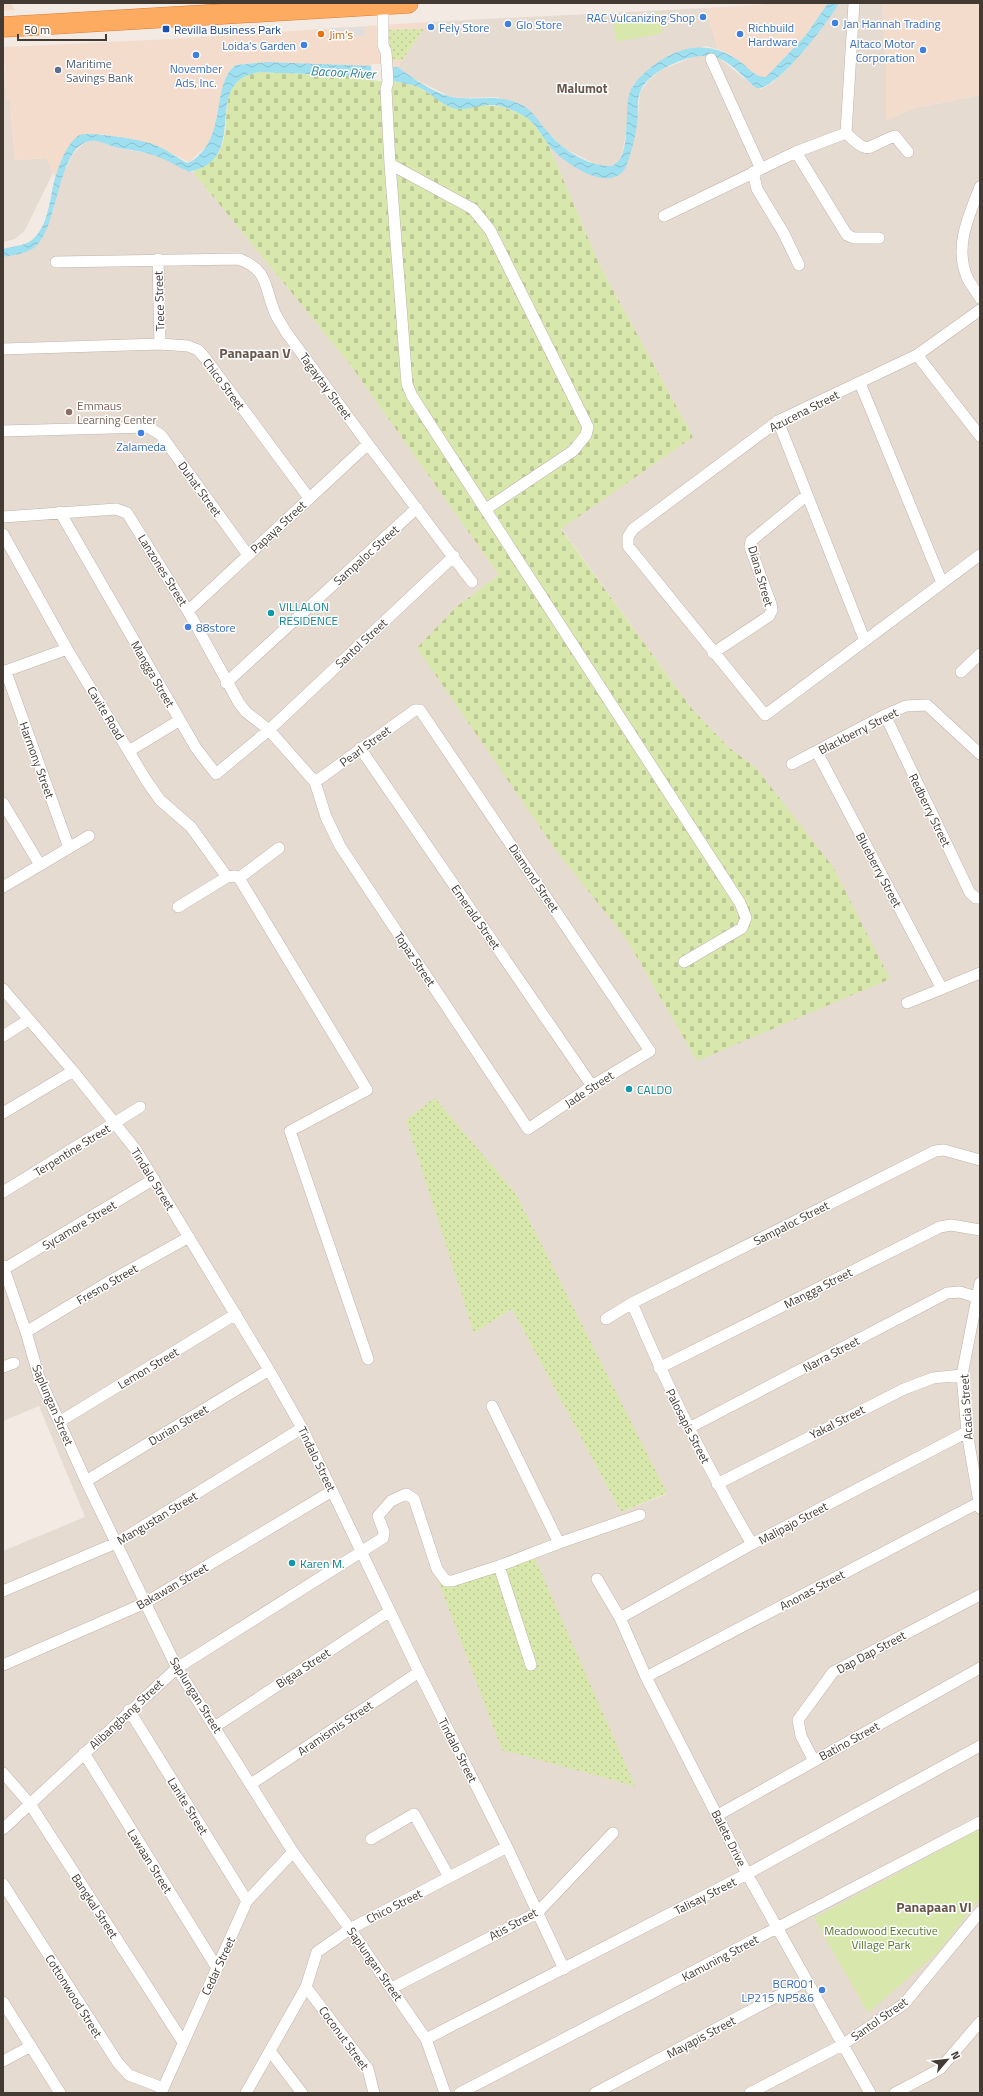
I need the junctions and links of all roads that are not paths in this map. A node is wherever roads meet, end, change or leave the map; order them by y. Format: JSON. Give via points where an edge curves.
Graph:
{"nodes":[{"id":1,"x":408,"y":3,"type":"edge"},
{"id":2,"x":854,"y":3,"type":"edge"},
{"id":3,"x":383,"y":5,"type":"junction"},
{"id":4,"x":3,"y":28,"type":"edge"},
{"id":5,"x":711,"y":59,"type":"dead end"},
{"id":6,"x":846,"y":133,"type":"junction"},
{"id":7,"x":796,"y":152,"type":"junction"},
{"id":8,"x":908,"y":152,"type":"dead end"},
{"id":9,"x":390,"y":164,"type":"junction"},
{"id":10,"x":757,"y":171,"type":"junction"},
{"id":11,"x":980,"y":187,"type":"edge"},
{"id":12,"x":664,"y":216,"type":"dead end"},
{"id":13,"x":879,"y":238,"type":"dead end"},
{"id":14,"x":158,"y":259,"type":"junction"},
{"id":15,"x":56,"y":262,"type":"dead end"},
{"id":16,"x":799,"y":265,"type":"dead end"},
{"id":17,"x":980,"y":298,"type":"edge"},
{"id":18,"x":980,"y":310,"type":"edge"},
{"id":19,"x":160,"y":344,"type":"junction"},
{"id":20,"x":3,"y":349,"type":"edge"},
{"id":21,"x":917,"y":355,"type":"junction"},
{"id":22,"x":860,"y":383,"type":"junction"},
{"id":23,"x":778,"y":422,"type":"junction"},
{"id":24,"x":3,"y":431,"type":"edge"},
{"id":25,"x":980,"y":436,"type":"edge"},
{"id":26,"x":368,"y":444,"type":"junction"},
{"id":27,"x":806,"y":495,"type":"junction"},
{"id":28,"x":309,"y":498,"type":"junction"},
{"id":29,"x":417,"y":508,"type":"junction"},
{"id":30,"x":486,"y":509,"type":"junction"},
{"id":31,"x":60,"y":512,"type":"junction"},
{"id":32,"x":3,"y":517,"type":"edge"},
{"id":33,"x":3,"y":534,"type":"edge"},
{"id":34,"x":248,"y":555,"type":"junction"},
{"id":35,"x":980,"y":555,"type":"edge"},
{"id":36,"x":454,"y":556,"type":"junction"},
{"id":37,"x":472,"y":582,"type":"dead end"},
{"id":38,"x":942,"y":583,"type":"junction"},
{"id":39,"x":188,"y":611,"type":"junction"},
{"id":40,"x":865,"y":641,"type":"junction"},
{"id":41,"x":67,"y":649,"type":"junction"},
{"id":42,"x":713,"y":653,"type":"junction"},
{"id":43,"x":980,"y":654,"type":"edge"},
{"id":44,"x":4,"y":672,"type":"edge"},
{"id":45,"x":961,"y":672,"type":"dead end"},
{"id":46,"x":226,"y":683,"type":"junction"},
{"id":47,"x":415,"y":710,"type":"joint"},
{"id":48,"x":885,"y":715,"type":"junction"},
{"id":49,"x":180,"y":720,"type":"junction"},
{"id":50,"x":269,"y":730,"type":"junction"},
{"id":51,"x":360,"y":748,"type":"junction"},
{"id":52,"x":129,"y":751,"type":"junction"},
{"id":53,"x":817,"y":752,"type":"junction"},
{"id":54,"x":980,"y":754,"type":"edge"},
{"id":55,"x":792,"y":764,"type":"dead end"},
{"id":56,"x":315,"y":782,"type":"junction"},
{"id":57,"x":3,"y":803,"type":"edge"},
{"id":58,"x":89,"y":836,"type":"dead end"},
{"id":59,"x":69,"y":848,"type":"junction"},
{"id":60,"x":279,"y":848,"type":"dead end"},
{"id":61,"x":40,"y":865,"type":"junction"},
{"id":62,"x":228,"y":877,"type":"junction"},
{"id":63,"x":239,"y":878,"type":"junction"},
{"id":64,"x":3,"y":887,"type":"edge"},
{"id":65,"x":980,"y":898,"type":"edge"},
{"id":66,"x":178,"y":907,"type":"dead end"},
{"id":67,"x":684,"y":962,"type":"dead end"},
{"id":68,"x":980,"y":973,"type":"edge"},
{"id":69,"x":3,"y":989,"type":"edge"},
{"id":70,"x":942,"y":989,"type":"junction"},
{"id":71,"x":907,"y":1003,"type":"dead end"},
{"id":72,"x":28,"y":1020,"type":"junction"},
{"id":73,"x":3,"y":1036,"type":"edge"},
{"id":74,"x":650,"y":1052,"type":"joint"},
{"id":75,"x":73,"y":1071,"type":"junction"},
{"id":76,"x":592,"y":1086,"type":"junction"},
{"id":77,"x":140,"y":1106,"type":"dead end"},
{"id":78,"x":3,"y":1113,"type":"edge"},
{"id":79,"x":116,"y":1123,"type":"junction"},
{"id":80,"x":528,"y":1128,"type":"joint"},
{"id":81,"x":980,"y":1160,"type":"edge"},
{"id":82,"x":154,"y":1180,"type":"junction"},
{"id":83,"x":3,"y":1192,"type":"edge"},
{"id":84,"x":980,"y":1230,"type":"edge"},
{"id":85,"x":189,"y":1237,"type":"junction"},
{"id":86,"x":4,"y":1268,"type":"edge"},
{"id":87,"x":980,"y":1283,"type":"edge"},
{"id":88,"x":976,"y":1297,"type":"junction"},
{"id":89,"x":632,"y":1303,"type":"junction"},
{"id":90,"x":236,"y":1314,"type":"junction"},
{"id":91,"x":606,"y":1319,"type":"dead end"},
{"id":92,"x":26,"y":1332,"type":"junction"},
{"id":93,"x":368,"y":1359,"type":"dead end"},
{"id":94,"x":14,"y":1362,"type":"dead end"},
{"id":95,"x":3,"y":1367,"type":"edge"},
{"id":96,"x":659,"y":1368,"type":"junction"},
{"id":97,"x":269,"y":1370,"type":"junction"},
{"id":98,"x":962,"y":1375,"type":"junction"},
{"id":99,"x":492,"y":1406,"type":"dead end"},
{"id":100,"x":59,"y":1422,"type":"junction"},
{"id":101,"x":302,"y":1428,"type":"junction"},
{"id":102,"x":688,"y":1428,"type":"junction"},
{"id":103,"x":967,"y":1432,"type":"junction"},
{"id":104,"x":86,"y":1480,"type":"junction"},
{"id":105,"x":717,"y":1484,"type":"junction"},
{"id":106,"x":332,"y":1491,"type":"junction"},
{"id":107,"x":979,"y":1506,"type":"edge"},
{"id":108,"x":640,"y":1515,"type":"dead end"},
{"id":109,"x":116,"y":1543,"type":"junction"},
{"id":110,"x":559,"y":1543,"type":"junction"},
{"id":111,"x":752,"y":1544,"type":"junction"},
{"id":112,"x":362,"y":1550,"type":"junction"},
{"id":113,"x":499,"y":1566,"type":"junction"},
{"id":114,"x":597,"y":1579,"type":"dead end"},
{"id":115,"x":3,"y":1591,"type":"edge"},
{"id":116,"x":980,"y":1595,"type":"edge"},
{"id":117,"x":145,"y":1603,"type":"junction"},
{"id":118,"x":390,"y":1611,"type":"junction"},
{"id":119,"x":620,"y":1618,"type":"junction"},
{"id":120,"x":3,"y":1665,"type":"edge"},
{"id":121,"x":531,"y":1665,"type":"dead end"},
{"id":122,"x":177,"y":1668,"type":"junction"},
{"id":123,"x":980,"y":1668,"type":"edge"},
{"id":124,"x":419,"y":1672,"type":"junction"},
{"id":125,"x":646,"y":1677,"type":"junction"},
{"id":126,"x":129,"y":1710,"type":"junction"},
{"id":127,"x":216,"y":1726,"type":"junction"},
{"id":128,"x":980,"y":1746,"type":"edge"},
{"id":129,"x":84,"y":1753,"type":"junction"},
{"id":130,"x":814,"y":1761,"type":"junction"},
{"id":131,"x":3,"y":1773,"type":"edge"},
{"id":132,"x":251,"y":1784,"type":"junction"},
{"id":133,"x":30,"y":1804,"type":"junction"},
{"id":134,"x":718,"y":1815,"type":"junction"},
{"id":135,"x":980,"y":1822,"type":"edge"},
{"id":136,"x":3,"y":1829,"type":"edge"},
{"id":137,"x":613,"y":1833,"type":"dead end"},
{"id":138,"x":371,"y":1839,"type":"dead end"},
{"id":139,"x":507,"y":1847,"type":"junction"},
{"id":140,"x":293,"y":1852,"type":"junction"},
{"id":141,"x":747,"y":1874,"type":"junction"},
{"id":142,"x":449,"y":1877,"type":"junction"},
{"id":143,"x":3,"y":1884,"type":"edge"},
{"id":144,"x":247,"y":1901,"type":"junction"},
{"id":145,"x":980,"y":1912,"type":"edge"},
{"id":146,"x":537,"y":1913,"type":"junction"},
{"id":147,"x":777,"y":1928,"type":"junction"},
{"id":148,"x":350,"y":1929,"type":"junction"},
{"id":149,"x":217,"y":1968,"type":"junction"},
{"id":150,"x":564,"y":1969,"type":"junction"},
{"id":151,"x":806,"y":1981,"type":"junction"},
{"id":152,"x":306,"y":1987,"type":"junction"},
{"id":153,"x":392,"y":1988,"type":"junction"},
{"id":154,"x":3,"y":2002,"type":"edge"},
{"id":155,"x":980,"y":2022,"type":"edge"},
{"id":156,"x":426,"y":2038,"type":"junction"},
{"id":157,"x":183,"y":2042,"type":"junction"},
{"id":158,"x":842,"y":2045,"type":"junction"},
{"id":159,"x":30,"y":2046,"type":"junction"},
{"id":160,"x":270,"y":2051,"type":"junction"},
{"id":161,"x":3,"y":2061,"type":"edge"},
{"id":162,"x":162,"y":2090,"type":"edge"},
{"id":163,"x":60,"y":2093,"type":"edge"},
{"id":164,"x":246,"y":2093,"type":"edge"},
{"id":165,"x":302,"y":2093,"type":"edge"},
{"id":166,"x":374,"y":2093,"type":"edge"},
{"id":167,"x":445,"y":2093,"type":"edge"},
{"id":168,"x":460,"y":2093,"type":"edge"},
{"id":169,"x":595,"y":2093,"type":"edge"},
{"id":170,"x":750,"y":2093,"type":"edge"},
{"id":171,"x":870,"y":2093,"type":"edge"},
{"id":172,"x":896,"y":2093,"type":"edge"}],
"edges":[{"from":1,"to":3,"type":"highway"},
{"from":2,"to":6,"type":"street"},
{"from":3,"to":4,"type":"highway"},
{"from":3,"to":9,"type":"street","via":[[383,45],[386,52],[383,62]]},
{"from":5,"to":10,"type":"street"},
{"from":6,"to":7,"type":"street"},
{"from":6,"to":8,"type":"street","via":[[862,147],[867,148],[895,136]]},
{"from":7,"to":10,"type":"street"},
{"from":7,"to":13,"type":"street","via":[[847,235],[854,238]]},
{"from":9,"to":30,"type":"street","via":[[407,384],[412,396]]},
{"from":9,"to":30,"type":"street","via":[[479,214],[490,230],[588,427],[586,435],[572,452]]},
{"from":10,"to":12,"type":"street"},
{"from":10,"to":16,"type":"street","via":[[757,189]]},
{"from":11,"to":17,"type":"street","via":[[963,230],[962,255],[967,277]]},
{"from":14,"to":15,"type":"street","name":"Tagaytay Street"},
{"from":14,"to":19,"type":"street","name":"Trece Street"},
{"from":14,"to":26,"type":"street","name":"Tagaytay Street","via":[[239,259],[252,264],[263,275],[275,313],[286,332]]},
{"from":18,"to":21,"type":"street","name":"Azucena Street"},
{"from":19,"to":20,"type":"street","name":"Chico Street"},
{"from":19,"to":28,"type":"street","name":"Chico Street","via":[[188,346],[198,350]]},
{"from":21,"to":22,"type":"street","name":"Azucena Street"},
{"from":21,"to":25,"type":"street"},
{"from":22,"to":23,"type":"street","name":"Azucena Street"},
{"from":22,"to":38,"type":"street"},
{"from":23,"to":27,"type":"street"},
{"from":23,"to":42,"type":"street","name":"Azucena Street","via":[[633,529],[628,537],[628,546]]},
{"from":24,"to":34,"type":"street","name":"Duhat Street","via":[[148,427],[161,435]]},
{"from":26,"to":28,"type":"street","name":"Papaya Street"},
{"from":26,"to":29,"type":"street","name":"Tagaytay Street"},
{"from":27,"to":40,"type":"street"},
{"from":27,"to":42,"type":"street","name":"Diana Street","via":[[751,541],[750,547],[771,604],[769,616]]},
{"from":28,"to":34,"type":"street","name":"Papaya Street"},
{"from":29,"to":36,"type":"street","name":"Tagaytay Street"},
{"from":29,"to":46,"type":"street","name":"Sampaloc Street"},
{"from":30,"to":67,"type":"street","via":[[740,903],[746,918],[742,928]]},
{"from":31,"to":32,"type":"street","name":"Lanzones Street"},
{"from":31,"to":39,"type":"street","name":"Lanzones Street","via":[[116,509],[127,513]]},
{"from":31,"to":49,"type":"street","name":"Mangga Street"},
{"from":33,"to":41,"type":"street","name":"Cavite Road"},
{"from":34,"to":39,"type":"street","name":"Papaya Street"},
{"from":35,"to":38,"type":"street"},
{"from":36,"to":37,"type":"street","name":"Tagaytay Street"},
{"from":36,"to":50,"type":"street","name":"Santol Street"},
{"from":38,"to":40,"type":"street"},
{"from":39,"to":46,"type":"street","name":"Lanzones Street"},
{"from":40,"to":42,"type":"street","via":[[765,715]]},
{"from":41,"to":44,"type":"street"},
{"from":41,"to":52,"type":"street","name":"Cavite Road"},
{"from":43,"to":45,"type":"street"},
{"from":44,"to":59,"type":"street","name":"Harmony Street"},
{"from":46,"to":50,"type":"street","name":"Lanzones Street","via":[[246,712]]},
{"from":47,"to":51,"type":"street","name":"Pearl Street"},
{"from":47,"to":74,"type":"street","name":"Diamond Street","via":[[420,710],[425,715]]},
{"from":48,"to":53,"type":"street","name":"Blackberry Street"},
{"from":48,"to":54,"type":"street","name":"Blackberry Street","via":[[906,706],[927,705]]},
{"from":48,"to":65,"type":"street","name":"Redberry Street","via":[[970,893]]},
{"from":49,"to":50,"type":"street","name":"Mangga Street","via":[[196,748],[216,774]]},
{"from":49,"to":52,"type":"street"},
{"from":50,"to":56,"type":"street","name":"Lanzones Street"},
{"from":51,"to":56,"type":"street","name":"Pearl Street"},
{"from":51,"to":76,"type":"street","name":"Emerald Street"},
{"from":52,"to":62,"type":"street","name":"Cavite Road","via":[[160,800],[191,827]]},
{"from":53,"to":55,"type":"street","name":"Blackberry Street"},
{"from":53,"to":70,"type":"street","name":"Blueberry Street"},
{"from":56,"to":80,"type":"street","name":"Topaz Street","via":[[326,817],[340,846]]},
{"from":57,"to":61,"type":"street"},
{"from":58,"to":59,"type":"street"},
{"from":59,"to":61,"type":"street"},
{"from":60,"to":63,"type":"street"},
{"from":61,"to":64,"type":"street"},
{"from":62,"to":63,"type":"street"},
{"from":62,"to":66,"type":"street"},
{"from":63,"to":93,"type":"street","via":[[367,1090],[290,1131]]},
{"from":68,"to":70,"type":"street"},
{"from":69,"to":72,"type":"street","name":"Tindalo Street"},
{"from":70,"to":71,"type":"street"},
{"from":72,"to":73,"type":"street"},
{"from":72,"to":75,"type":"street","name":"Tindalo Street"},
{"from":74,"to":76,"type":"street","name":"Jade Street"},
{"from":75,"to":78,"type":"street"},
{"from":75,"to":79,"type":"street","name":"Tindalo Street"},
{"from":76,"to":80,"type":"street","name":"Jade Street"},
{"from":77,"to":79,"type":"street","name":"Terpentine Street"},
{"from":79,"to":82,"type":"street","name":"Tindalo Street"},
{"from":79,"to":83,"type":"street","name":"Terpentine Street"},
{"from":81,"to":89,"type":"street","name":"Sampaloc Street","via":[[944,1150],[936,1151]]},
{"from":82,"to":85,"type":"street","name":"Tindalo Street"},
{"from":82,"to":86,"type":"street","name":"Sycamore Street"},
{"from":84,"to":96,"type":"street","name":"Mangga Street","via":[[951,1225],[940,1227]]},
{"from":85,"to":90,"type":"street","name":"Tindalo Street"},
{"from":85,"to":92,"type":"street","name":"Fresno Street"},
{"from":86,"to":92,"type":"street","name":"Saplungan Street"},
{"from":87,"to":88,"type":"street","name":"Acacia Street"},
{"from":88,"to":98,"type":"street","name":"Acacia Street"},
{"from":88,"to":102,"type":"street","name":"Narra Street","via":[[960,1292],[947,1293]]},
{"from":89,"to":91,"type":"street","name":"Sampaloc Street"},
{"from":89,"to":96,"type":"street","name":"Palosapis Street"},
{"from":90,"to":97,"type":"street","name":"Tindalo Street"},
{"from":90,"to":100,"type":"street","name":"Lemon Street"},
{"from":92,"to":100,"type":"street","name":"Saplungan Street","via":[[38,1377]]},
{"from":94,"to":95,"type":"street"},
{"from":96,"to":102,"type":"street","name":"Palosapis Street"},
{"from":97,"to":101,"type":"street","name":"Tindalo Street"},
{"from":97,"to":104,"type":"street","name":"Durian Street"},
{"from":98,"to":103,"type":"street","name":"Acacia Street"},
{"from":98,"to":105,"type":"street","name":"Yakal Street","via":[[933,1378],[904,1389]]},
{"from":99,"to":110,"type":"street"},
{"from":100,"to":104,"type":"street","name":"Saplungan Street"},
{"from":101,"to":106,"type":"street","name":"Tindalo Street"},
{"from":101,"to":109,"type":"street","name":"Mangustan Street"},
{"from":102,"to":105,"type":"street","name":"Palosapis Street"},
{"from":103,"to":107,"type":"street","name":"Acacia Street"},
{"from":103,"to":111,"type":"street","name":"Malipajo Street"},
{"from":104,"to":109,"type":"street","name":"Saplungan Street"},
{"from":105,"to":111,"type":"street","name":"Palosapis Street"},
{"from":106,"to":112,"type":"street","name":"Tindalo Street"},
{"from":106,"to":117,"type":"street","name":"Bakawan Street"},
{"from":107,"to":125,"type":"street","name":"Anonas Street"},
{"from":108,"to":110,"type":"street"},
{"from":109,"to":115,"type":"street","name":"Mangustan Street"},
{"from":109,"to":117,"type":"street","name":"Saplungan Street"},
{"from":110,"to":113,"type":"street"},
{"from":111,"to":119,"type":"street","name":"Malipajo Street"},
{"from":112,"to":113,"type":"street","name":"Alibangbang Street","via":[[383,1538],[384,1532],[378,1516],[391,1501],[406,1494],[414,1499],[437,1569],[446,1581]]},
{"from":112,"to":118,"type":"street","name":"Tindalo Street"},
{"from":112,"to":122,"type":"street","name":"Alibangbang Street"},
{"from":113,"to":121,"type":"street"},
{"from":114,"to":119,"type":"street","name":"Balete Drive"},
{"from":116,"to":130,"type":"street","name":"Dap Dap Street","via":[[833,1672],[798,1720],[801,1736]]},
{"from":117,"to":120,"type":"street","name":"Bakawan Street"},
{"from":117,"to":122,"type":"street","name":"Saplungan Street"},
{"from":118,"to":124,"type":"street","name":"Tindalo Street"},
{"from":118,"to":127,"type":"street","name":"Bigaa Street"},
{"from":119,"to":125,"type":"street","name":"Balete Drive"},
{"from":122,"to":126,"type":"street","name":"Alibangbang Street"},
{"from":122,"to":127,"type":"street","name":"Saplungan Street"},
{"from":123,"to":130,"type":"street","name":"Batino Street"},
{"from":124,"to":132,"type":"street","name":"Aramismis Street"},
{"from":124,"to":139,"type":"street","name":"Tindalo Street"},
{"from":125,"to":134,"type":"street","name":"Balete Drive"},
{"from":126,"to":129,"type":"street","name":"Alibangbang Street"},
{"from":126,"to":144,"type":"street","name":"Lanite Street"},
{"from":127,"to":132,"type":"street","name":"Saplungan Street"},
{"from":128,"to":141,"type":"street","name":"Talisay Street"},
{"from":129,"to":133,"type":"street","name":"Alibangbang Street"},
{"from":129,"to":149,"type":"street","name":"Lawaan Street"},
{"from":130,"to":134,"type":"street","name":"Batino Street"},
{"from":131,"to":133,"type":"street","name":"Bangkal Street"},
{"from":132,"to":140,"type":"street","name":"Saplungan Street"},
{"from":133,"to":136,"type":"street","name":"Alibangbang Street"},
{"from":133,"to":157,"type":"street","name":"Bangkal Street"},
{"from":134,"to":141,"type":"street","name":"Balete Drive"},
{"from":135,"to":147,"type":"street","name":"Kamuning Street"},
{"from":137,"to":146,"type":"street","name":"Atis Street"},
{"from":138,"to":142,"type":"street","via":[[414,1814]]},
{"from":139,"to":142,"type":"street","name":"Chico Street"},
{"from":139,"to":146,"type":"street","name":"Tindalo Street"},
{"from":140,"to":144,"type":"street","name":"Cedar Street"},
{"from":140,"to":148,"type":"street","name":"Saplungan Street"},
{"from":141,"to":147,"type":"street","name":"Balete Drive"},
{"from":141,"to":150,"type":"street","name":"Talisay Street"},
{"from":142,"to":148,"type":"street","name":"Chico Street"},
{"from":143,"to":162,"type":"street","name":"Cottonwood Street","via":[[118,2063],[129,2074]]},
{"from":144,"to":149,"type":"street","name":"Cedar Street"},
{"from":145,"to":158,"type":"street","name":"Santol Street","via":[[904,2004]]},
{"from":146,"to":150,"type":"street","name":"Tindalo Street"},
{"from":146,"to":153,"type":"street","name":"Atis Street"},
{"from":147,"to":151,"type":"street","name":"Balete Drive"},
{"from":147,"to":168,"type":"street","name":"Kamuning Street"},
{"from":148,"to":152,"type":"street","name":"Chico Street","via":[[317,1952]]},
{"from":148,"to":153,"type":"street","name":"Saplungan Street"},
{"from":149,"to":157,"type":"street","name":"Cedar Street"},
{"from":150,"to":156,"type":"street","name":"Talisay Street"},
{"from":151,"to":158,"type":"street","name":"Balete Drive"},
{"from":151,"to":169,"type":"street","name":"Mayapis Street"},
{"from":152,"to":160,"type":"street","name":"Chico Street"},
{"from":152,"to":166,"type":"street","name":"Coconut Street","via":[[368,2069]]},
{"from":153,"to":156,"type":"street","name":"Saplungan Street"},
{"from":154,"to":159,"type":"street"},
{"from":155,"to":172,"type":"street","via":[[940,2069]]},
{"from":156,"to":167,"type":"street","name":"Saplungan Street"},
{"from":157,"to":162,"type":"street","name":"Cedar Street"},
{"from":158,"to":170,"type":"street","name":"Santol Street"},
{"from":158,"to":171,"type":"street","name":"Balete Drive"},
{"from":159,"to":161,"type":"street"},
{"from":159,"to":163,"type":"street"},
{"from":160,"to":164,"type":"street","name":"Chico Street"},
{"from":160,"to":165,"type":"street"}]}
